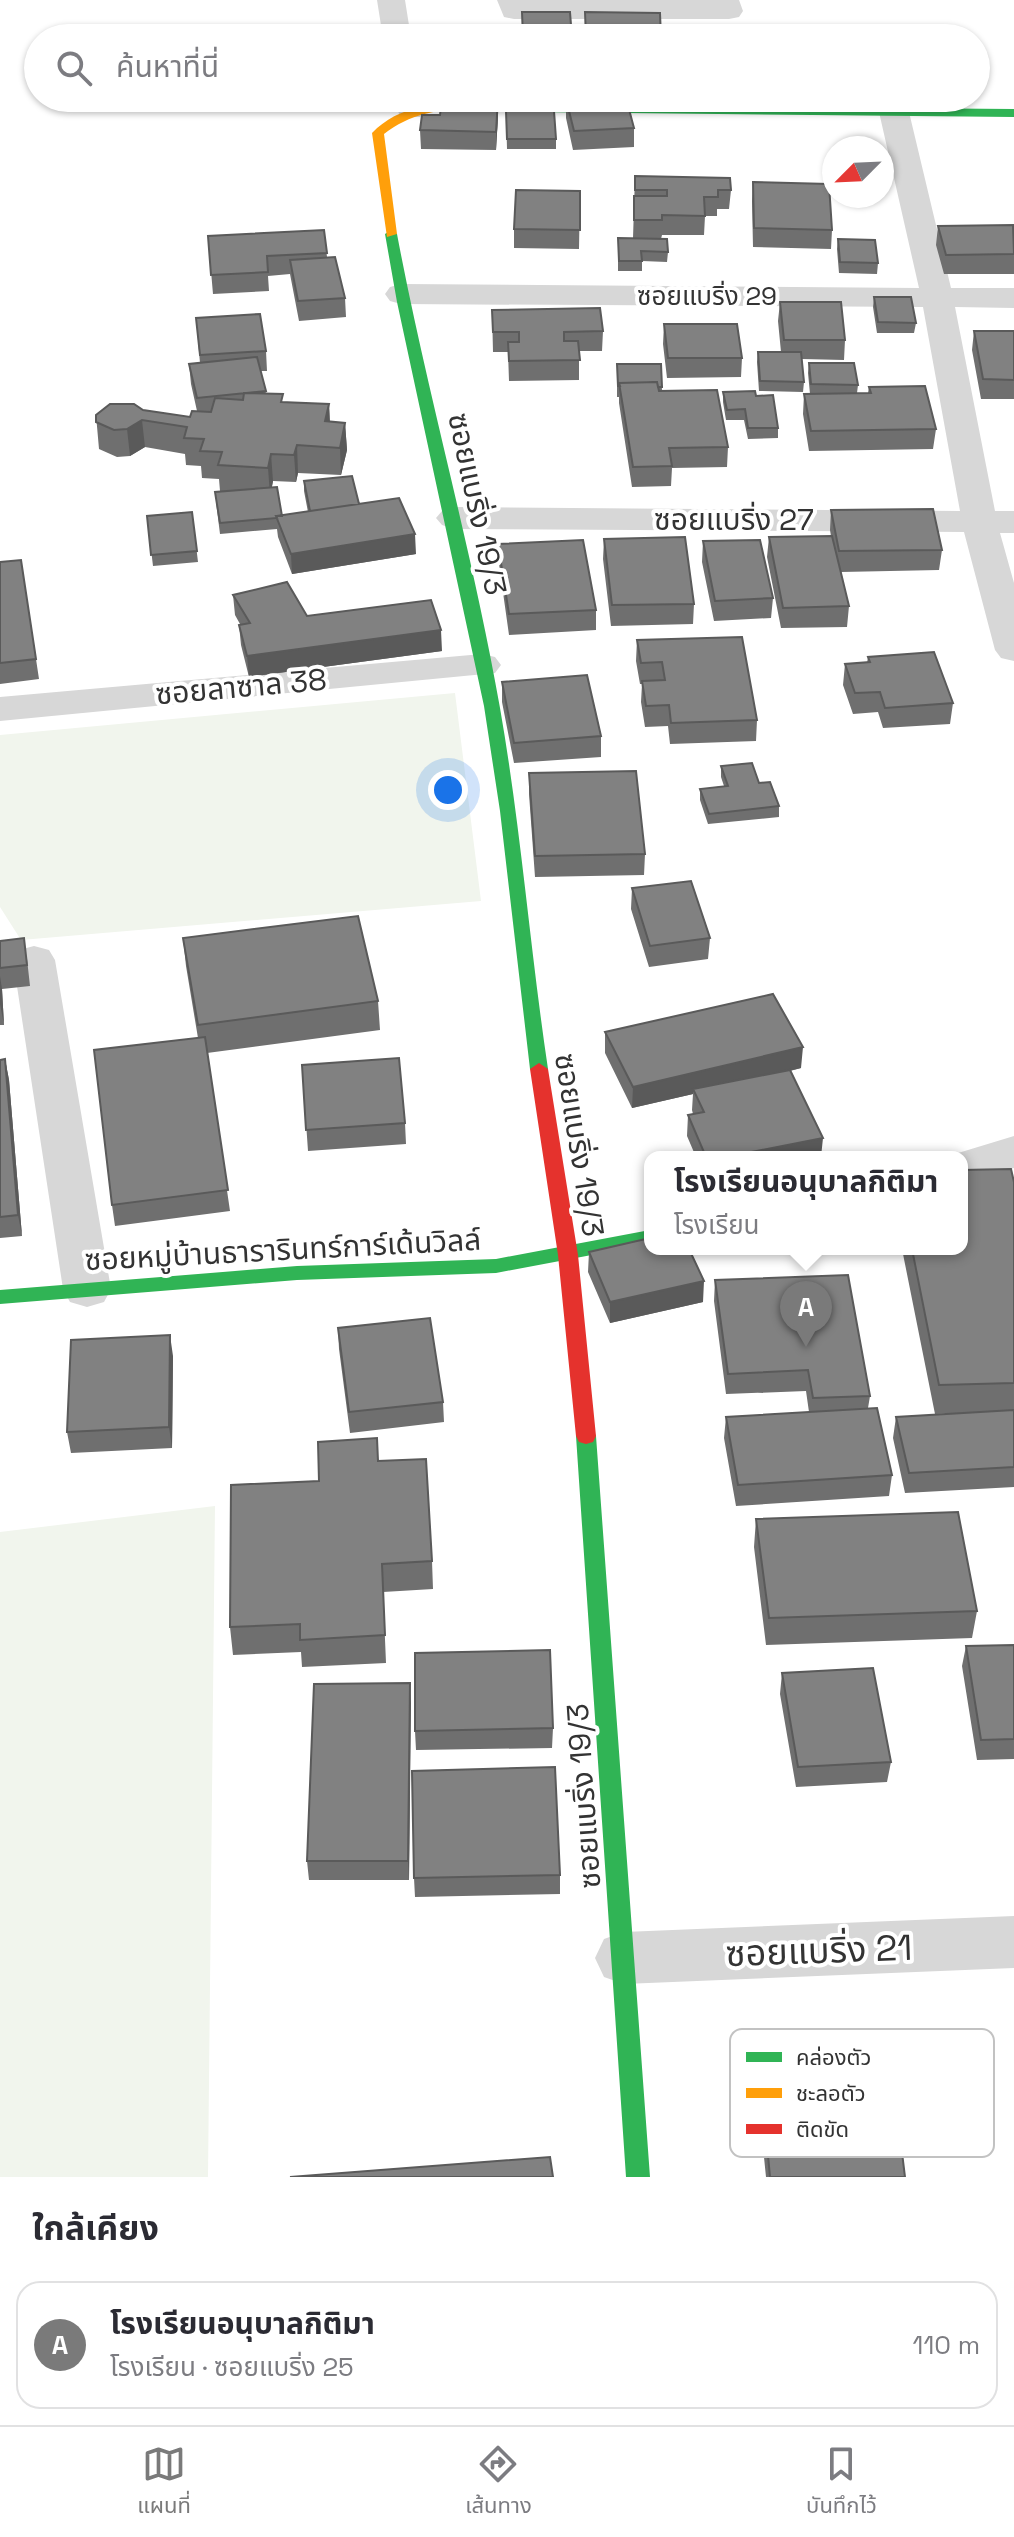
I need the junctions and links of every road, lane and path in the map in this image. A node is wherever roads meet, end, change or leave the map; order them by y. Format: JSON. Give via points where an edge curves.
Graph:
{"nodes":[{"id":1,"x":391,"y":0,"type":"edge"},
{"id":2,"x":511,"y":0,"type":"edge"},
{"id":3,"x":725,"y":0,"type":"edge"},
{"id":4,"x":395,"y":24,"type":"edge"},
{"id":5,"x":399,"y":112,"type":"edge"},
{"id":6,"x":894,"y":112,"type":"joint"},
{"id":7,"x":1014,"y":113,"type":"edge"},
{"id":8,"x":401,"y":294,"type":"junction"},
{"id":9,"x":937,"y":298,"type":"junction"},
{"id":10,"x":1014,"y":298,"type":"edge"},
{"id":11,"x":454,"y":518,"type":"junction"},
{"id":12,"x":996,"y":522,"type":"edge"},
{"id":13,"x":1014,"y":650,"type":"edge"},
{"id":14,"x":482,"y":665,"type":"junction"},
{"id":15,"x":0,"y":709,"type":"edge"},
{"id":16,"x":34,"y":960,"type":"dead end"},
{"id":17,"x":1014,"y":1152,"type":"edge"},
{"id":18,"x":968,"y":1164,"type":"edge"},
{"id":19,"x":644,"y":1238,"type":"edge"},
{"id":20,"x":568,"y":1255,"type":"junction"},
{"id":21,"x":87,"y":1289,"type":"junction"},
{"id":22,"x":0,"y":1297,"type":"edge"},
{"id":23,"x":1014,"y":1942,"type":"edge"},
{"id":24,"x":624,"y":1958,"type":"junction"},
{"id":25,"x":638,"y":2177,"type":"edge"}],
"edges":[{"from":1,"to":4,"type":"street"},
{"from":2,"to":3,"type":"street","via":[[514,11],[729,11]]},
{"from":5,"to":8,"type":"street","name":"ซอยแบริ่ง 19/3","via":[[378,133]]},
{"from":6,"to":7,"type":"street"},
{"from":6,"to":9,"type":"street"},
{"from":8,"to":9,"type":"street","name":"ซอยแบริ่ง 29"},
{"from":8,"to":11,"type":"street","name":"ซอยแบริ่ง 19/3"},
{"from":9,"to":10,"type":"street","name":"ซอยแบริ่ง 29"},
{"from":9,"to":12,"type":"street"},
{"from":11,"to":12,"type":"street","name":"ซอยแบริ่ง 27"},
{"from":11,"to":14,"type":"street","name":"ซอยแบริ่ง 19/3"},
{"from":12,"to":13,"type":"street"},
{"from":14,"to":15,"type":"street","name":"ซอยลาซาล 38"},
{"from":14,"to":20,"type":"street","name":"ซอยแบริ่ง 19/3","via":[[503,774],[523,967]]},
{"from":16,"to":21,"type":"street"},
{"from":17,"to":18,"type":"street"},
{"from":19,"to":20,"type":"street","name":"ซอยหมู่บ้านธารารินทร์การ์เด้นวิลล์"},
{"from":20,"to":21,"type":"street","name":"ซอยหมู่บ้านธารารินทร์การ์เด้นวิลล์","via":[[496,1266],[297,1273]]},
{"from":20,"to":24,"type":"street","name":"ซอยแบริ่ง 19/3"},
{"from":21,"to":22,"type":"street","name":"ซอยหมู่บ้านธารารินทร์การ์เด้นวิลล์"},
{"from":23,"to":24,"type":"street","name":"ซอยแบริ่ง 21"},
{"from":24,"to":25,"type":"street","name":"ซอยแบริ่ง 19/3"}]}
